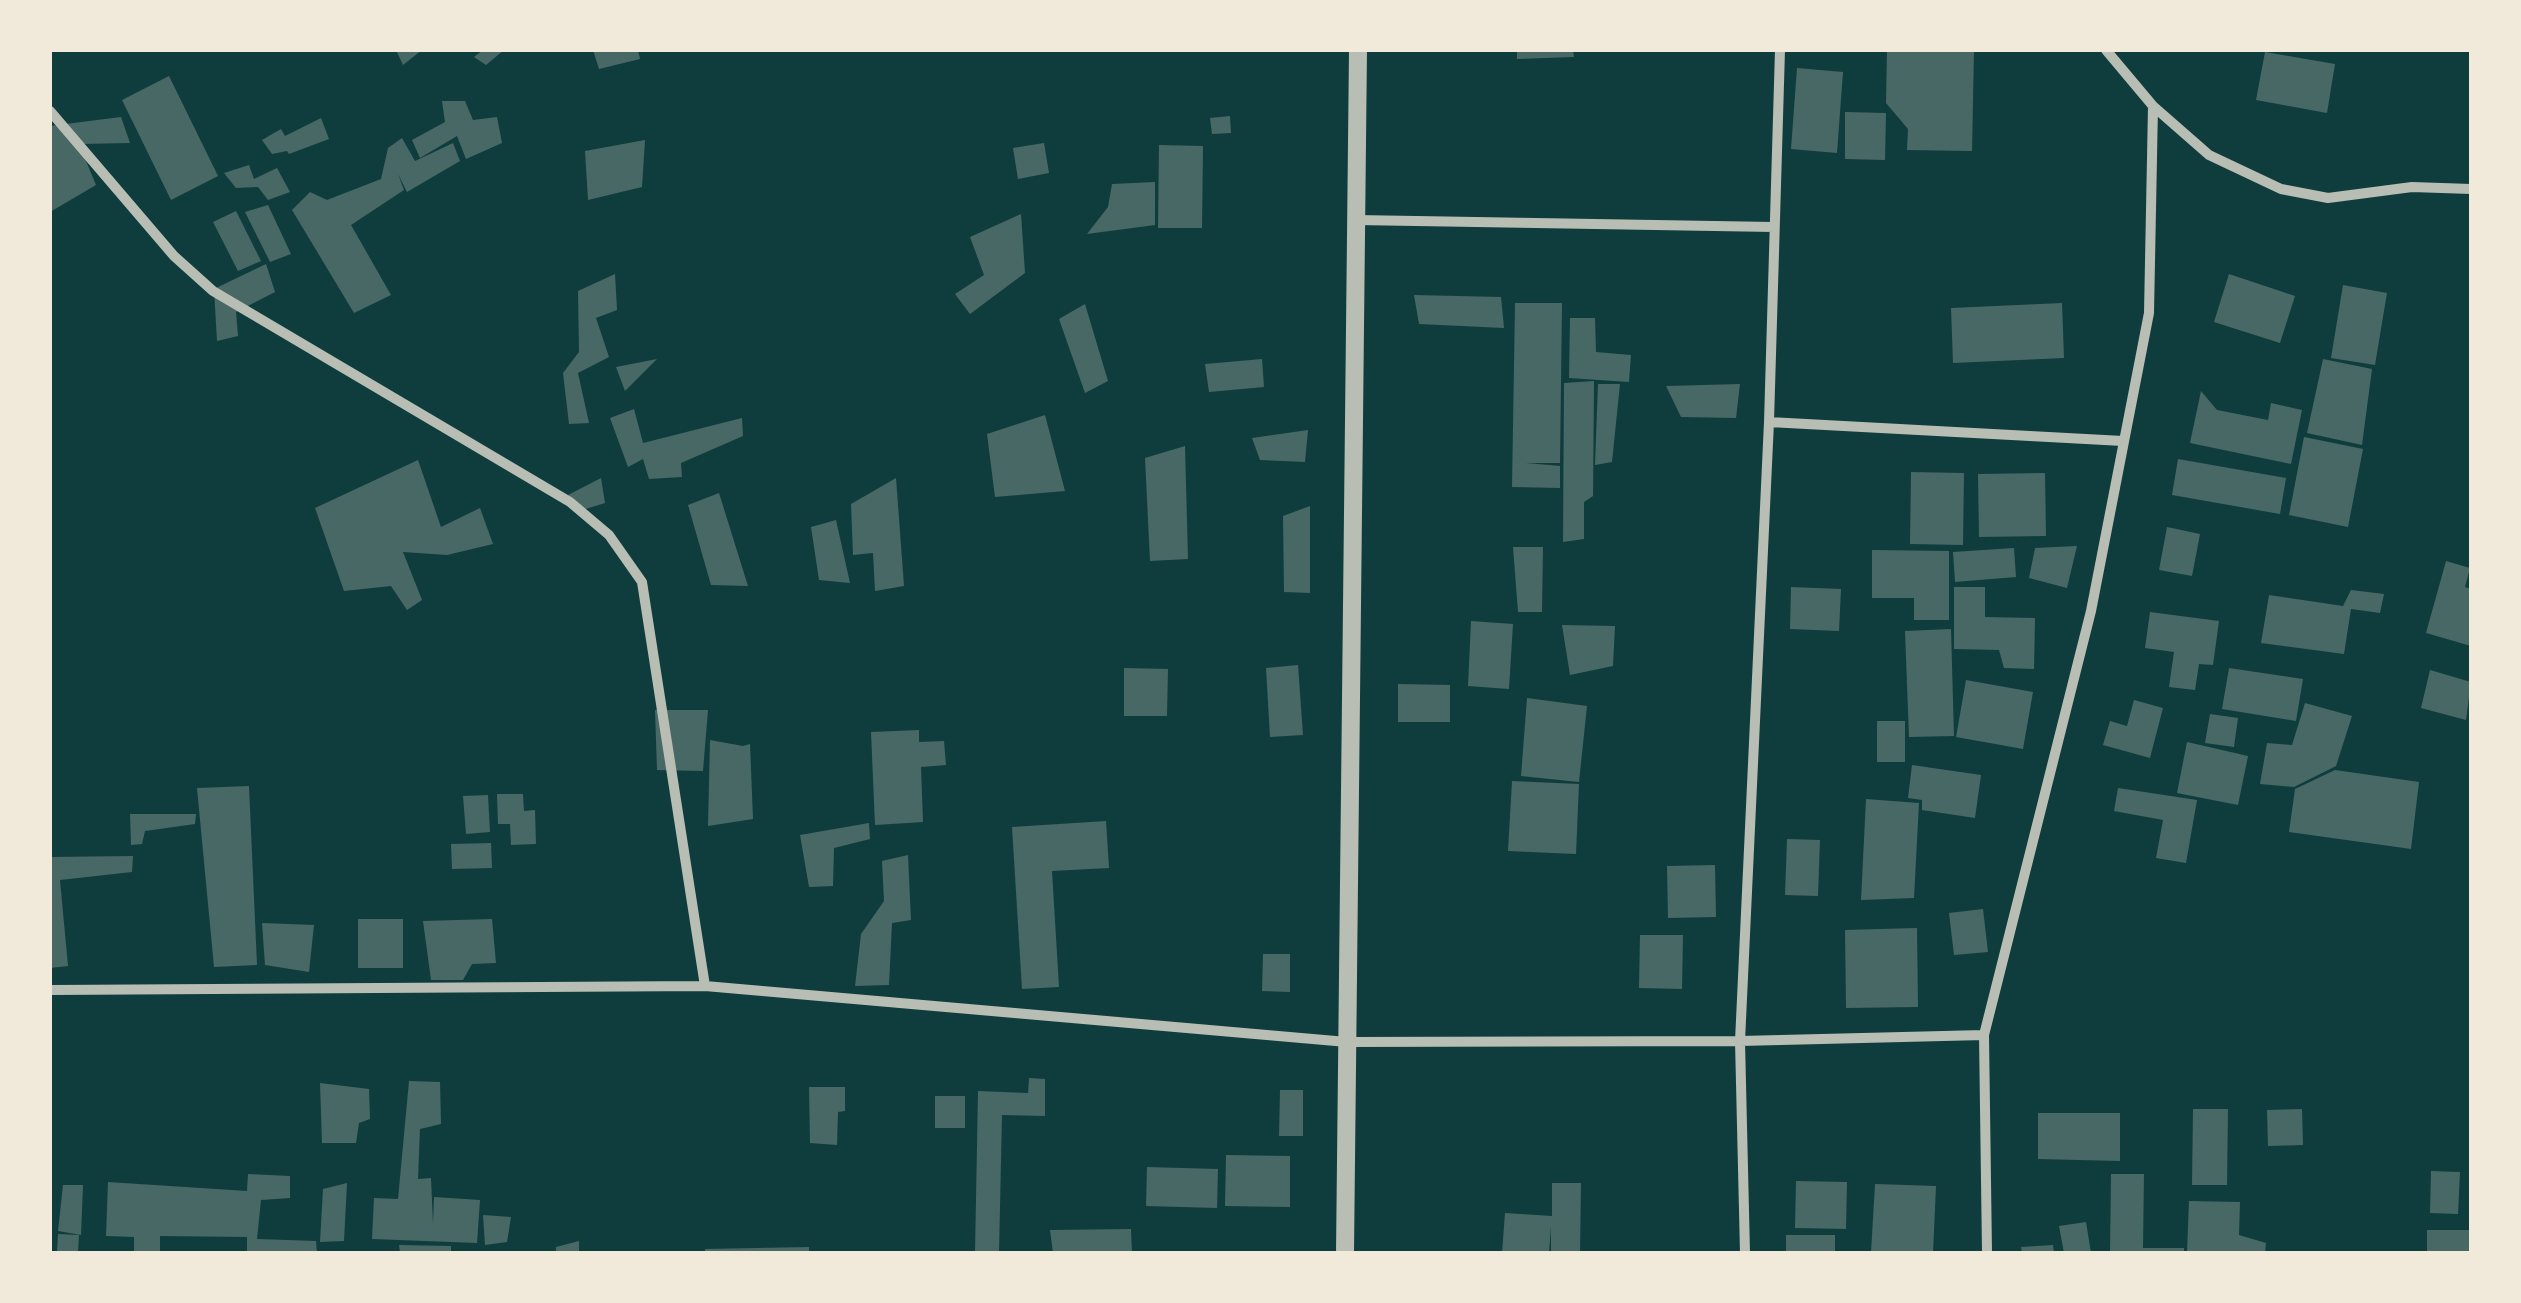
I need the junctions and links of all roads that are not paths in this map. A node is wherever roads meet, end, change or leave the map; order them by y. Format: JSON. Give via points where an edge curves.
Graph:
{"nodes":[{"id":1,"x":1358,"y":50,"type":"edge"},
{"id":2,"x":1780,"y":50,"type":"edge"},
{"id":3,"x":2106,"y":50,"type":"edge"},
{"id":4,"x":2154,"y":106,"type":"junction"},
{"id":5,"x":50,"y":111,"type":"edge"},
{"id":6,"x":2471,"y":189,"type":"edge"},
{"id":7,"x":1356,"y":220,"type":"junction"},
{"id":8,"x":1774,"y":227,"type":"junction"},
{"id":9,"x":1769,"y":422,"type":"junction"},
{"id":10,"x":2123,"y":440,"type":"junction"},
{"id":11,"x":705,"y":986,"type":"junction"},
{"id":12,"x":50,"y":990,"type":"edge"},
{"id":13,"x":1984,"y":1035,"type":"junction"},
{"id":14,"x":1740,"y":1041,"type":"junction"},
{"id":15,"x":1347,"y":1042,"type":"junction"},
{"id":16,"x":1345,"y":1253,"type":"edge"},
{"id":17,"x":1744,"y":1253,"type":"edge"},
{"id":18,"x":1988,"y":1253,"type":"edge"}],
"edges":[{"from":1,"to":7,"type":"street"},
{"from":2,"to":8,"type":"street"},
{"from":3,"to":4,"type":"street"},
{"from":4,"to":6,"type":"street","via":[[2209,155],[2280,188],[2328,198],[2412,187]]},
{"from":4,"to":10,"type":"street","via":[[2148,313]]},
{"from":5,"to":11,"type":"street","via":[[212,291],[570,502],[609,535],[642,582]]},
{"from":7,"to":8,"type":"street"},
{"from":7,"to":15,"type":"street"},
{"from":8,"to":9,"type":"street"},
{"from":9,"to":10,"type":"street"},
{"from":9,"to":14,"type":"street"},
{"from":10,"to":13,"type":"street","via":[[2091,610]]},
{"from":11,"to":12,"type":"street"},
{"from":11,"to":15,"type":"street"},
{"from":13,"to":14,"type":"street"},
{"from":13,"to":18,"type":"street"},
{"from":14,"to":15,"type":"street"},
{"from":14,"to":17,"type":"street"},
{"from":15,"to":16,"type":"street"}]}
